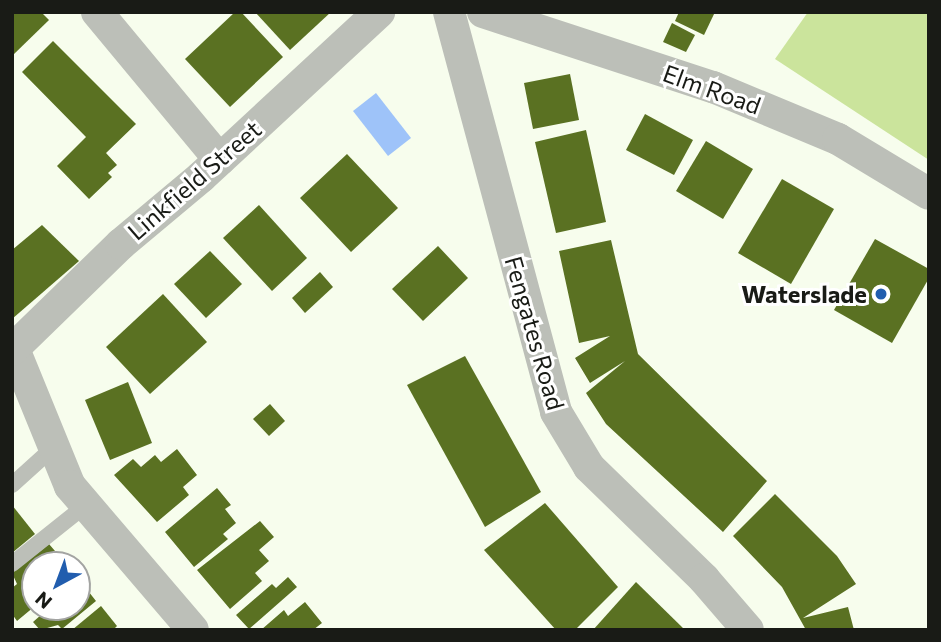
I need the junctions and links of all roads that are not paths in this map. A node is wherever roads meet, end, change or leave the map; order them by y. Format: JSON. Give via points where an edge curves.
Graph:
{"nodes":[{"id":1,"x":97,"y":12,"type":"edge"},
{"id":2,"x":379,"y":12,"type":"edge"},
{"id":3,"x":449,"y":12,"type":"edge"},
{"id":4,"x":483,"y":12,"type":"edge"},
{"id":5,"x":220,"y":160,"type":"junction"},
{"id":6,"x":929,"y":194,"type":"edge"},
{"id":7,"x":13,"y":349,"type":"edge"},
{"id":8,"x":54,"y":447,"type":"junction"},
{"id":9,"x":12,"y":485,"type":"edge"},
{"id":10,"x":86,"y":505,"type":"junction"},
{"id":11,"x":12,"y":564,"type":"edge"},
{"id":12,"x":193,"y":630,"type":"edge"},
{"id":13,"x":748,"y":630,"type":"edge"}],
"edges":[{"from":1,"to":5,"type":"street"},
{"from":2,"to":5,"type":"street","name":"Linkfield Street"},
{"from":3,"to":13,"type":"street","name":"Fengates Road","via":[[556,412],[589,467],[705,579]]},
{"from":4,"to":6,"type":"street","name":"Elm Road","via":[[713,87],[838,139]]},
{"from":5,"to":7,"type":"street","name":"Linkfield Street","via":[[121,244]]},
{"from":7,"to":8,"type":"street"},
{"from":8,"to":9,"type":"lane"},
{"from":8,"to":10,"type":"street","via":[[69,486]]},
{"from":10,"to":11,"type":"lane"},
{"from":10,"to":12,"type":"street"}]}
